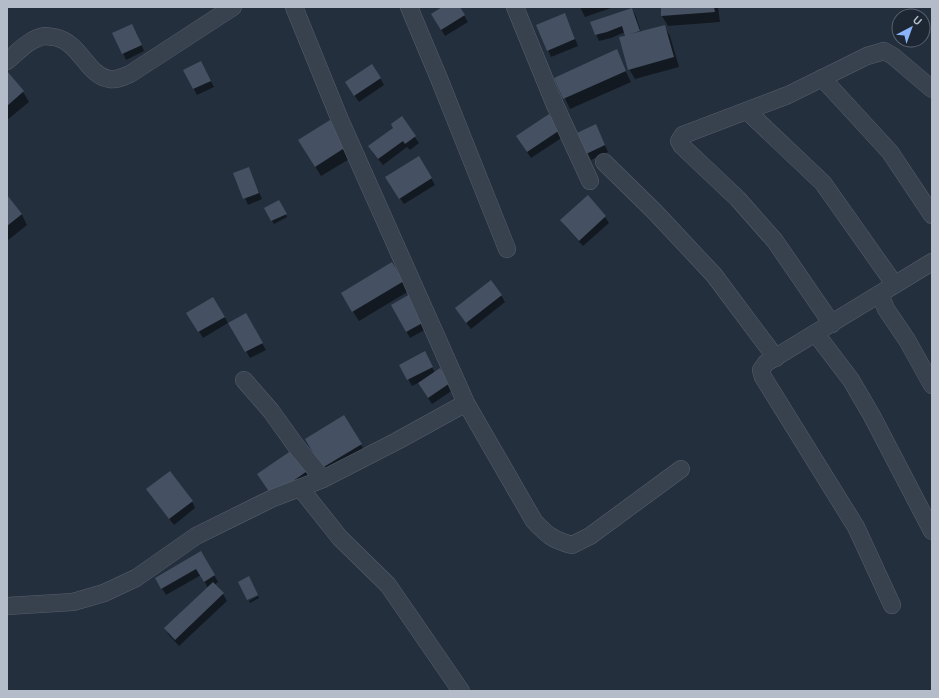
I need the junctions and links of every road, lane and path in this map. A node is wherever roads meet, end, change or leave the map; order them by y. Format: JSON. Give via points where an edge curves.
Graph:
{"nodes":[{"id":1,"x":233,"y":7,"type":"edge"},
{"id":2,"x":294,"y":7,"type":"edge"},
{"id":3,"x":409,"y":7,"type":"edge"},
{"id":4,"x":515,"y":7,"type":"edge"},
{"id":5,"x":7,"y":61,"type":"edge"},
{"id":6,"x":822,"y":78,"type":"junction"},
{"id":7,"x":932,"y":89,"type":"edge"},
{"id":8,"x":747,"y":111,"type":"junction"},
{"id":9,"x":604,"y":162,"type":"dead end"},
{"id":10,"x":590,"y":181,"type":"dead end"},
{"id":11,"x":932,"y":215,"type":"edge"},
{"id":12,"x":507,"y":249,"type":"dead end"},
{"id":13,"x":932,"y":262,"type":"edge"},
{"id":14,"x":895,"y":285,"type":"junction"},
{"id":15,"x":880,"y":294,"type":"junction"},
{"id":16,"x":832,"y":324,"type":"junction"},
{"id":17,"x":816,"y":334,"type":"junction"},
{"id":18,"x":776,"y":358,"type":"junction"},
{"id":19,"x":244,"y":380,"type":"dead end"},
{"id":20,"x":932,"y":385,"type":"edge"},
{"id":21,"x":466,"y":403,"type":"junction"},
{"id":22,"x":681,"y":469,"type":"dead end"},
{"id":23,"x":322,"y":479,"type":"junction"},
{"id":24,"x":301,"y":488,"type":"junction"},
{"id":25,"x":932,"y":531,"type":"edge"},
{"id":26,"x":892,"y":605,"type":"dead end"},
{"id":27,"x":7,"y":606,"type":"edge"},
{"id":28,"x":461,"y":691,"type":"edge"}],
"edges":[{"from":1,"to":5,"type":"street","via":[[136,70],[117,79],[109,79],[94,71],[66,41],[45,36],[30,42]]},
{"from":2,"to":21,"type":"street","via":[[340,120]]},
{"from":3,"to":12,"type":"street"},
{"from":4,"to":10,"type":"street","via":[[555,105]]},
{"from":6,"to":7,"type":"street","via":[[867,56],[884,51]]},
{"from":6,"to":8,"type":"street"},
{"from":6,"to":11,"type":"street","via":[[890,152]]},
{"from":8,"to":14,"type":"street","via":[[823,183]]},
{"from":8,"to":16,"type":"street","via":[[683,135],[679,141],[775,240]]},
{"from":9,"to":18,"type":"street","via":[[714,275]]},
{"from":13,"to":14,"type":"street"},
{"from":14,"to":15,"type":"street"},
{"from":15,"to":16,"type":"street"},
{"from":15,"to":20,"type":"street","via":[[886,309]]},
{"from":16,"to":17,"type":"street"},
{"from":17,"to":18,"type":"street"},
{"from":17,"to":25,"type":"street","via":[[851,380],[869,410]]},
{"from":18,"to":26,"type":"street","via":[[766,363],[761,370],[763,377],[856,527]]},
{"from":19,"to":23,"type":"street","via":[[271,411]]},
{"from":21,"to":22,"type":"street","via":[[534,521],[558,542],[572,545],[590,536]]},
{"from":21,"to":23,"type":"street"},
{"from":23,"to":24,"type":"street"},
{"from":24,"to":27,"type":"street","via":[[273,498],[196,536],[136,578],[104,593],[73,602]]},
{"from":24,"to":28,"type":"street","via":[[340,538],[388,585]]}]}
